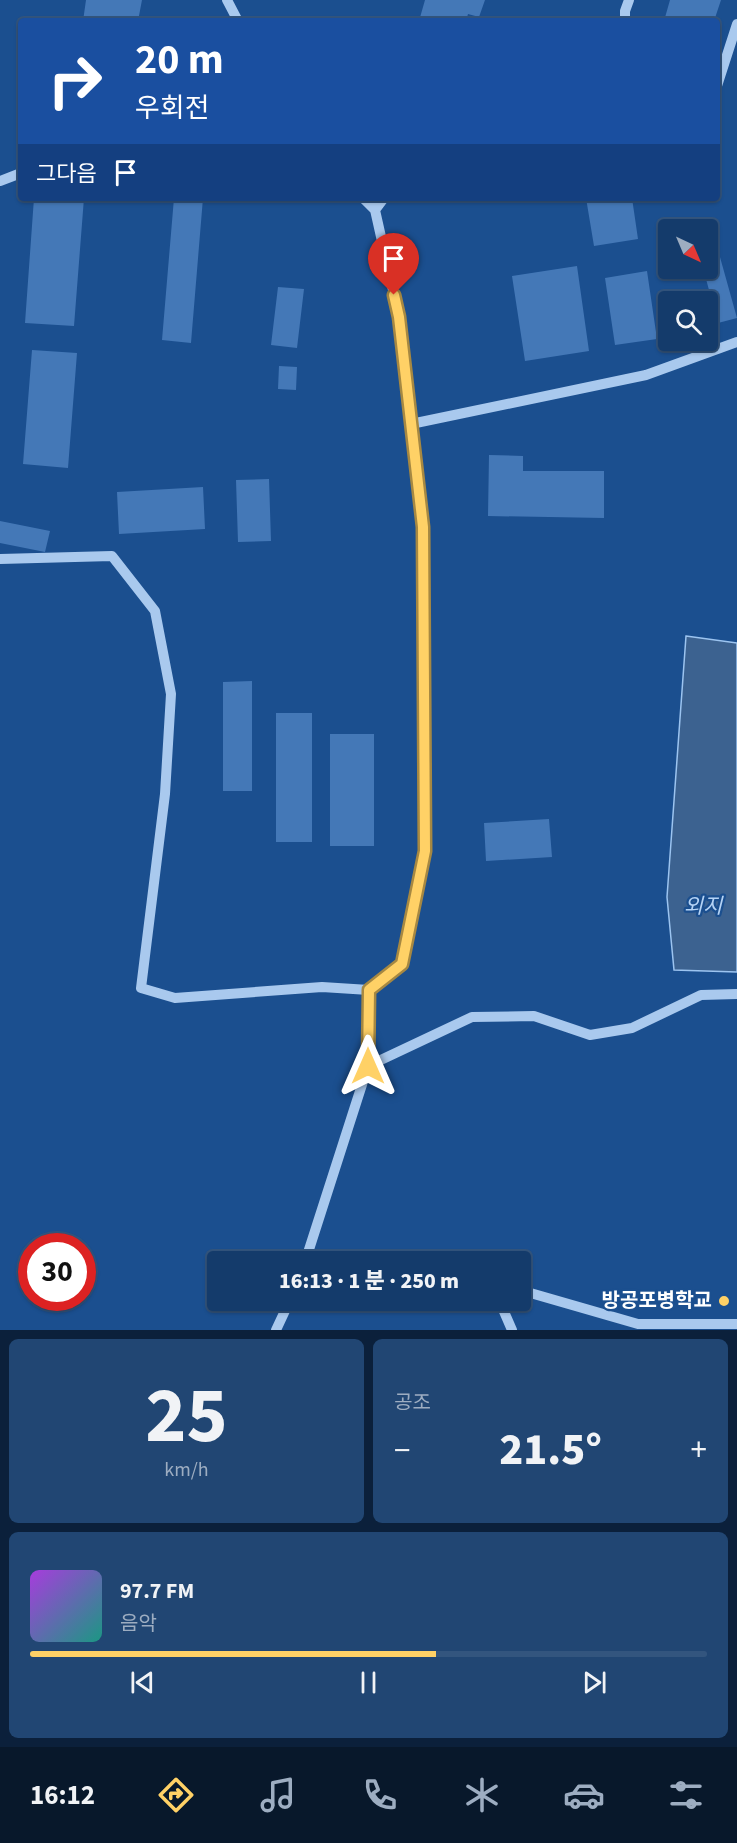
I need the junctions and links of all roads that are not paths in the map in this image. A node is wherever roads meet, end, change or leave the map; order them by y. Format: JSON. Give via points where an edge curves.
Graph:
{"nodes":[{"id":1,"x":227,"y":0,"type":"edge"},
{"id":2,"x":629,"y":0,"type":"edge"},
{"id":3,"x":236,"y":18,"type":"edge"},
{"id":4,"x":625,"y":18,"type":"edge"},
{"id":5,"x":737,"y":24,"type":"edge"},
{"id":6,"x":720,"y":77,"type":"edge"},
{"id":7,"x":18,"y":174,"type":"edge"},
{"id":8,"x":0,"y":181,"type":"edge"},
{"id":9,"x":366,"y":201,"type":"edge"},
{"id":10,"x":382,"y":201,"type":"edge"},
{"id":11,"x":375,"y":210,"type":"junction"},
{"id":12,"x":737,"y":342,"type":"edge"},
{"id":13,"x":411,"y":424,"type":"junction"},
{"id":14,"x":0,"y":559,"type":"edge"},
{"id":15,"x":369,"y":990,"type":"junction"},
{"id":16,"x":737,"y":994,"type":"edge"},
{"id":17,"x":368,"y":1066,"type":"junction"},
{"id":18,"x":309,"y":1251,"type":"edge"},
{"id":19,"x":531,"y":1293,"type":"edge"},
{"id":20,"x":285,"y":1311,"type":"edge"},
{"id":21,"x":504,"y":1311,"type":"edge"},
{"id":22,"x":737,"y":1324,"type":"edge"},
{"id":23,"x":276,"y":1330,"type":"edge"},
{"id":24,"x":512,"y":1330,"type":"edge"}],
"edges":[{"from":1,"to":3,"type":"street"},
{"from":2,"to":4,"type":"street"},
{"from":5,"to":6,"type":"street"},
{"from":7,"to":8,"type":"street"},
{"from":9,"to":11,"type":"street"},
{"from":10,"to":11,"type":"street"},
{"from":11,"to":13,"type":"street","via":[[399,317]]},
{"from":12,"to":13,"type":"street","via":[[646,375]]},
{"from":13,"to":15,"type":"street","via":[[423,527],[425,851],[402,964]]},
{"from":14,"to":15,"type":"street","via":[[112,556],[155,611],[171,694],[165,794],[141,988],[175,998],[322,987]]},
{"from":15,"to":17,"type":"street"},
{"from":16,"to":17,"type":"street","via":[[701,995],[632,1028],[590,1035],[534,1016],[472,1017]]},
{"from":17,"to":18,"type":"street"},
{"from":19,"to":22,"type":"street","via":[[638,1324]]},
{"from":20,"to":23,"type":"street"},
{"from":21,"to":24,"type":"street"}]}
